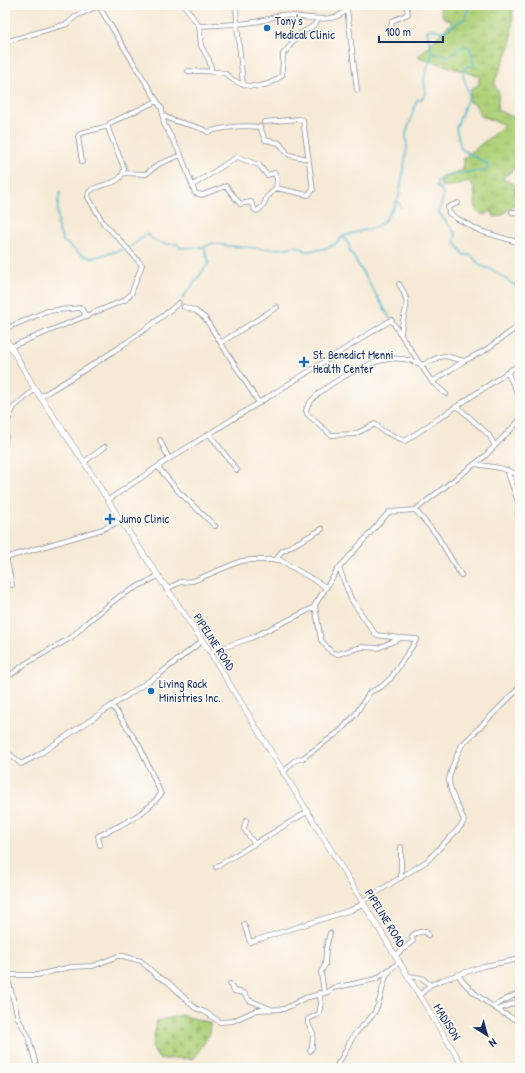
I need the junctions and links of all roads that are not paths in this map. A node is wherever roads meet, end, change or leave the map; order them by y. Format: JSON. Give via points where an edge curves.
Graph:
{"nodes":[{"id":1,"x":98,"y":5,"type":"edge"},
{"id":2,"x":184,"y":5,"type":"edge"},
{"id":3,"x":236,"y":5,"type":"edge"},
{"id":4,"x":406,"y":5,"type":"edge"},
{"id":5,"x":348,"y":7,"type":"edge"},
{"id":6,"x":318,"y":20,"type":"junction"},
{"id":7,"x":237,"y":24,"type":"junction"},
{"id":8,"x":199,"y":26,"type":"junction"},
{"id":9,"x":391,"y":28,"type":"dead end"},
{"id":10,"x":5,"y":42,"type":"edge"},
{"id":11,"x":188,"y":71,"type":"dead end"},
{"id":12,"x":212,"y":72,"type":"junction"},
{"id":13,"x":244,"y":84,"type":"junction"},
{"id":14,"x":357,"y":90,"type":"dead end"},
{"id":15,"x":157,"y":101,"type":"junction"},
{"id":16,"x":163,"y":116,"type":"junction"},
{"id":17,"x":264,"y":122,"type":"dead end"},
{"id":18,"x":108,"y":126,"type":"junction"},
{"id":19,"x":180,"y":155,"type":"junction"},
{"id":20,"x":308,"y":159,"type":"junction"},
{"id":21,"x":82,"y":162,"type":"dead end"},
{"id":22,"x":123,"y":173,"type":"junction"},
{"id":23,"x":193,"y":184,"type":"junction"},
{"id":24,"x":276,"y":188,"type":"junction"},
{"id":25,"x":458,"y":203,"type":"dead end"},
{"id":26,"x":512,"y":212,"type":"dead end"},
{"id":27,"x":520,"y":212,"type":"edge"},
{"id":28,"x":520,"y":243,"type":"edge"},
{"id":29,"x":399,"y":284,"type":"dead end"},
{"id":30,"x":179,"y":303,"type":"dead end"},
{"id":31,"x":184,"y":307,"type":"dead end"},
{"id":32,"x":277,"y":307,"type":"dead end"},
{"id":33,"x":87,"y":317,"type":"junction"},
{"id":34,"x":520,"y":325,"type":"edge"},
{"id":35,"x":5,"y":328,"type":"edge"},
{"id":36,"x":401,"y":334,"type":"junction"},
{"id":37,"x":5,"y":337,"type":"edge"},
{"id":38,"x":222,"y":342,"type":"junction"},
{"id":39,"x":10,"y":347,"type":"junction"},
{"id":40,"x":464,"y":361,"type":"junction"},
{"id":41,"x":520,"y":364,"type":"edge"},
{"id":42,"x":422,"y":365,"type":"junction"},
{"id":43,"x":508,"y":374,"type":"junction"},
{"id":44,"x":432,"y":382,"type":"junction"},
{"id":45,"x":35,"y":389,"type":"junction"},
{"id":46,"x":446,"y":394,"type":"dead end"},
{"id":47,"x":40,"y":397,"type":"junction"},
{"id":48,"x":520,"y":398,"type":"edge"},
{"id":49,"x":259,"y":403,"type":"junction"},
{"id":50,"x":458,"y":407,"type":"junction"},
{"id":51,"x":13,"y":409,"type":"junction"},
{"id":52,"x":5,"y":415,"type":"edge"},
{"id":53,"x":520,"y":418,"type":"edge"},
{"id":54,"x":210,"y":435,"type":"junction"},
{"id":55,"x":160,"y":440,"type":"dead end"},
{"id":56,"x":5,"y":444,"type":"edge"},
{"id":57,"x":495,"y":446,"type":"junction"},
{"id":58,"x":105,"y":447,"type":"dead end"},
{"id":59,"x":169,"y":459,"type":"junction"},
{"id":60,"x":84,"y":462,"type":"junction"},
{"id":61,"x":476,"y":464,"type":"junction"},
{"id":62,"x":158,"y":467,"type":"junction"},
{"id":63,"x":237,"y":470,"type":"dead end"},
{"id":64,"x":507,"y":470,"type":"junction"},
{"id":65,"x":520,"y":475,"type":"edge"},
{"id":66,"x":108,"y":500,"type":"junction"},
{"id":67,"x":415,"y":510,"type":"junction"},
{"id":68,"x":520,"y":517,"type":"edge"},
{"id":69,"x":121,"y":521,"type":"junction"},
{"id":70,"x":215,"y":526,"type":"dead end"},
{"id":71,"x":322,"y":529,"type":"dead end"},
{"id":72,"x":5,"y":557,"type":"edge"},
{"id":73,"x":276,"y":560,"type":"junction"},
{"id":74,"x":339,"y":568,"type":"junction"},
{"id":75,"x":158,"y":576,"type":"junction"},
{"id":76,"x":461,"y":576,"type":"dead end"},
{"id":77,"x":12,"y":585,"type":"dead end"},
{"id":78,"x":326,"y":588,"type":"junction"},
{"id":79,"x":166,"y":589,"type":"junction"},
{"id":80,"x":315,"y":606,"type":"junction"},
{"id":81,"x":307,"y":610,"type":"junction"},
{"id":82,"x":315,"y":614,"type":"junction"},
{"id":83,"x":401,"y":638,"type":"junction"},
{"id":84,"x":202,"y":641,"type":"junction"},
{"id":85,"x":210,"y":652,"type":"junction"},
{"id":86,"x":12,"y":674,"type":"dead end"},
{"id":87,"x":520,"y":687,"type":"edge"},
{"id":88,"x":112,"y":705,"type":"junction"},
{"id":89,"x":11,"y":755,"type":"dead end"},
{"id":90,"x":283,"y":773,"type":"junction"},
{"id":91,"x":307,"y":812,"type":"junction"},
{"id":92,"x":246,"y":820,"type":"dead end"},
{"id":93,"x":254,"y":843,"type":"junction"},
{"id":94,"x":100,"y":845,"type":"dead end"},
{"id":95,"x":402,"y":847,"type":"dead end"},
{"id":96,"x":216,"y":867,"type":"dead end"},
{"id":97,"x":401,"y":878,"type":"junction"},
{"id":98,"x":364,"y":902,"type":"junction"},
{"id":99,"x":244,"y":924,"type":"dead end"},
{"id":100,"x":330,"y":933,"type":"dead end"},
{"id":101,"x":428,"y":935,"type":"dead end"},
{"id":102,"x":396,"y":955,"type":"junction"},
{"id":103,"x":520,"y":959,"type":"edge"},
{"id":104,"x":400,"y":962,"type":"junction"},
{"id":105,"x":391,"y":968,"type":"junction"},
{"id":106,"x":6,"y":975,"type":"edge"},
{"id":107,"x":409,"y":976,"type":"junction"},
{"id":108,"x":458,"y":976,"type":"junction"},
{"id":109,"x":230,"y":984,"type":"dead end"},
{"id":110,"x":430,"y":985,"type":"junction"},
{"id":111,"x":469,"y":989,"type":"junction"},
{"id":112,"x":464,"y":990,"type":"dead end"},
{"id":113,"x":520,"y":992,"type":"edge"},
{"id":114,"x":322,"y":993,"type":"junction"},
{"id":115,"x":418,"y":996,"type":"junction"},
{"id":116,"x":520,"y":1001,"type":"edge"},
{"id":117,"x":494,"y":1006,"type":"junction"},
{"id":118,"x":272,"y":1009,"type":"junction"},
{"id":119,"x":499,"y":1009,"type":"junction"},
{"id":120,"x":520,"y":1021,"type":"edge"},
{"id":121,"x":310,"y":1051,"type":"dead end"},
{"id":122,"x":37,"y":1068,"type":"edge"},
{"id":123,"x":335,"y":1068,"type":"edge"},
{"id":124,"x":464,"y":1068,"type":"edge"}],
"edges":[{"from":1,"to":10,"type":"street","via":[[76,16],[67,24]]},
{"from":1,"to":15,"type":"street"},
{"from":2,"to":8,"type":"street"},
{"from":3,"to":7,"type":"street"},
{"from":4,"to":9,"type":"street","via":[[408,14],[392,21]]},
{"from":5,"to":6,"type":"street","via":[[336,16]]},
{"from":5,"to":14,"type":"street"},
{"from":6,"to":7,"type":"street","via":[[279,15]]},
{"from":6,"to":13,"type":"street","via":[[313,28],[295,38],[292,46],[283,54],[281,76],[259,87]]},
{"from":7,"to":8,"type":"street"},
{"from":7,"to":13,"type":"street"},
{"from":8,"to":12,"type":"street","via":[[201,46]]},
{"from":11,"to":12,"type":"street"},
{"from":12,"to":13,"type":"street","via":[[226,74],[232,80]]},
{"from":15,"to":16,"type":"street","via":[[162,108]]},
{"from":15,"to":18,"type":"street"},
{"from":16,"to":19,"type":"street","via":[[168,134]]},
{"from":16,"to":20,"type":"street","via":[[176,122],[203,128],[208,132],[239,126],[260,127],[265,140],[279,143],[289,155]]},
{"from":17,"to":20,"type":"street","via":[[303,120]]},
{"from":18,"to":21,"type":"street","via":[[78,136]]},
{"from":18,"to":22,"type":"street","via":[[124,168]]},
{"from":19,"to":22,"type":"street","via":[[159,164],[146,174]]},
{"from":19,"to":23,"type":"street"},
{"from":20,"to":24,"type":"street","via":[[313,190],[311,193],[308,195]]},
{"from":22,"to":33,"type":"street","via":[[121,179],[91,190],[88,197],[104,224],[142,265],[131,294],[125,300]]},
{"from":23,"to":24,"type":"street","via":[[237,157],[259,165],[267,175],[275,173]]},
{"from":23,"to":24,"type":"street","via":[[198,195],[226,186],[240,204],[250,202],[257,211]]},
{"from":25,"to":28,"type":"street","via":[[448,207],[449,213],[456,218],[480,231]]},
{"from":26,"to":27,"type":"street"},
{"from":29,"to":36,"type":"street","via":[[406,296],[407,305],[401,321]]},
{"from":30,"to":47,"type":"street","via":[[110,356],[92,364]]},
{"from":31,"to":38,"type":"street","via":[[200,314]]},
{"from":32,"to":38,"type":"street"},
{"from":33,"to":35,"type":"street","via":[[81,308],[47,311]]},
{"from":33,"to":39,"type":"street"},
{"from":34,"to":40,"type":"street","via":[[484,351]]},
{"from":36,"to":42,"type":"street"},
{"from":36,"to":49,"type":"street","via":[[391,320]]},
{"from":37,"to":39,"type":"street","name":"PIPELINE ROAD"},
{"from":38,"to":49,"type":"street"},
{"from":39,"to":45,"type":"street","name":"PIPELINE ROAD"},
{"from":40,"to":42,"type":"street","via":[[445,356]]},
{"from":40,"to":44,"type":"street"},
{"from":41,"to":43,"type":"street"},
{"from":42,"to":44,"type":"street"},
{"from":42,"to":50,"type":"street","via":[[410,359],[372,362],[330,384],[307,406],[307,414],[331,435],[354,434],[375,424],[383,431],[405,441]]},
{"from":43,"to":48,"type":"street"},
{"from":43,"to":50,"type":"street"},
{"from":44,"to":46,"type":"street"},
{"from":45,"to":47,"type":"street","name":"PIPELINE ROAD"},
{"from":45,"to":51,"type":"street","via":[[21,399]]},
{"from":47,"to":60,"type":"street","name":"PIPELINE ROAD"},
{"from":49,"to":54,"type":"street"},
{"from":50,"to":57,"type":"street","via":[[489,435]]},
{"from":51,"to":52,"type":"street"},
{"from":51,"to":56,"type":"street"},
{"from":53,"to":57,"type":"street"},
{"from":54,"to":59,"type":"street"},
{"from":54,"to":63,"type":"street"},
{"from":55,"to":59,"type":"street"},
{"from":57,"to":61,"type":"street"},
{"from":58,"to":60,"type":"street"},
{"from":59,"to":62,"type":"street"},
{"from":60,"to":66,"type":"street","name":"PIPELINE ROAD"},
{"from":61,"to":64,"type":"street"},
{"from":61,"to":67,"type":"street"},
{"from":62,"to":66,"type":"street"},
{"from":62,"to":70,"type":"street","via":[[179,492]]},
{"from":64,"to":65,"type":"street"},
{"from":64,"to":68,"type":"street","via":[[520,505]]},
{"from":66,"to":69,"type":"street","name":"PIPELINE ROAD"},
{"from":67,"to":74,"type":"street","via":[[389,512]]},
{"from":67,"to":76,"type":"street","via":[[436,534]]},
{"from":69,"to":72,"type":"street","via":[[99,530]]},
{"from":69,"to":75,"type":"street","name":"PIPELINE ROAD"},
{"from":71,"to":73,"type":"street","via":[[280,552]]},
{"from":72,"to":77,"type":"street"},
{"from":73,"to":78,"type":"street"},
{"from":73,"to":79,"type":"street","via":[[241,561]]},
{"from":74,"to":78,"type":"street"},
{"from":74,"to":83,"type":"street","via":[[351,599],[376,635]]},
{"from":75,"to":79,"type":"street","name":"PIPELINE ROAD"},
{"from":75,"to":86,"type":"street","via":[[120,596],[72,638]]},
{"from":78,"to":80,"type":"street"},
{"from":79,"to":84,"type":"street","name":"PIPELINE ROAD"},
{"from":80,"to":81,"type":"street"},
{"from":80,"to":82,"type":"street"},
{"from":81,"to":82,"type":"street"},
{"from":81,"to":85,"type":"street","via":[[251,638]]},
{"from":82,"to":83,"type":"street","via":[[322,640],[332,653],[378,648]]},
{"from":83,"to":90,"type":"street","via":[[417,639],[391,678],[370,692],[332,737],[303,758],[294,761]]},
{"from":84,"to":85,"type":"street","name":"PIPELINE ROAD"},
{"from":84,"to":88,"type":"street","via":[[161,673]]},
{"from":85,"to":90,"type":"street","name":"PIPELINE ROAD"},
{"from":87,"to":97,"type":"street","via":[[456,754],[449,780],[464,820],[462,826],[427,861]]},
{"from":88,"to":89,"type":"street","via":[[59,742],[21,764]]},
{"from":88,"to":94,"type":"street","via":[[139,745],[161,794],[152,805],[136,816],[98,836]]},
{"from":90,"to":91,"type":"street","name":"PIPELINE ROAD"},
{"from":91,"to":93,"type":"street"},
{"from":91,"to":98,"type":"street","name":"PIPELINE ROAD"},
{"from":92,"to":93,"type":"street","via":[[244,829]]},
{"from":93,"to":96,"type":"street"},
{"from":95,"to":97,"type":"street"},
{"from":97,"to":98,"type":"street"},
{"from":98,"to":99,"type":"street","via":[[351,910],[250,942]]},
{"from":98,"to":102,"type":"street","name":"PIPELINE ROAD"},
{"from":100,"to":114,"type":"street","via":[[322,972]]},
{"from":101,"to":102,"type":"street","via":[[425,931],[416,933],[412,936],[413,941]]},
{"from":102,"to":104,"type":"street","name":"PIPELINE ROAD"},
{"from":103,"to":108,"type":"street","via":[[484,966]]},
{"from":104,"to":105,"type":"street"},
{"from":104,"to":107,"type":"street","name":"PIPELINE ROAD"},
{"from":105,"to":114,"type":"street","via":[[376,979]]},
{"from":105,"to":123,"type":"street","via":[[386,974],[376,1011],[355,1034],[341,1062]]},
{"from":106,"to":118,"type":"street","via":[[37,975],[71,967],[93,966],[123,956],[141,961],[195,1008],[220,1022],[233,1020],[257,1010]]},
{"from":106,"to":122,"type":"street","via":[[18,1018],[28,1036]]},
{"from":107,"to":110,"type":"street","via":[[422,978]]},
{"from":107,"to":115,"type":"street","name":"MADISON"},
{"from":108,"to":110,"type":"street"},
{"from":108,"to":111,"type":"street"},
{"from":109,"to":118,"type":"street","via":[[234,992],[244,993],[249,1000]]},
{"from":110,"to":115,"type":"street"},
{"from":111,"to":112,"type":"street"},
{"from":111,"to":117,"type":"street"},
{"from":113,"to":117,"type":"street"},
{"from":114,"to":118,"type":"street","via":[[284,1009]]},
{"from":114,"to":121,"type":"street","via":[[319,1014],[308,1019],[313,1033]]},
{"from":115,"to":124,"type":"street","name":"MADISON"},
{"from":116,"to":119,"type":"street"},
{"from":117,"to":119,"type":"street"},
{"from":119,"to":120,"type":"street"}]}
